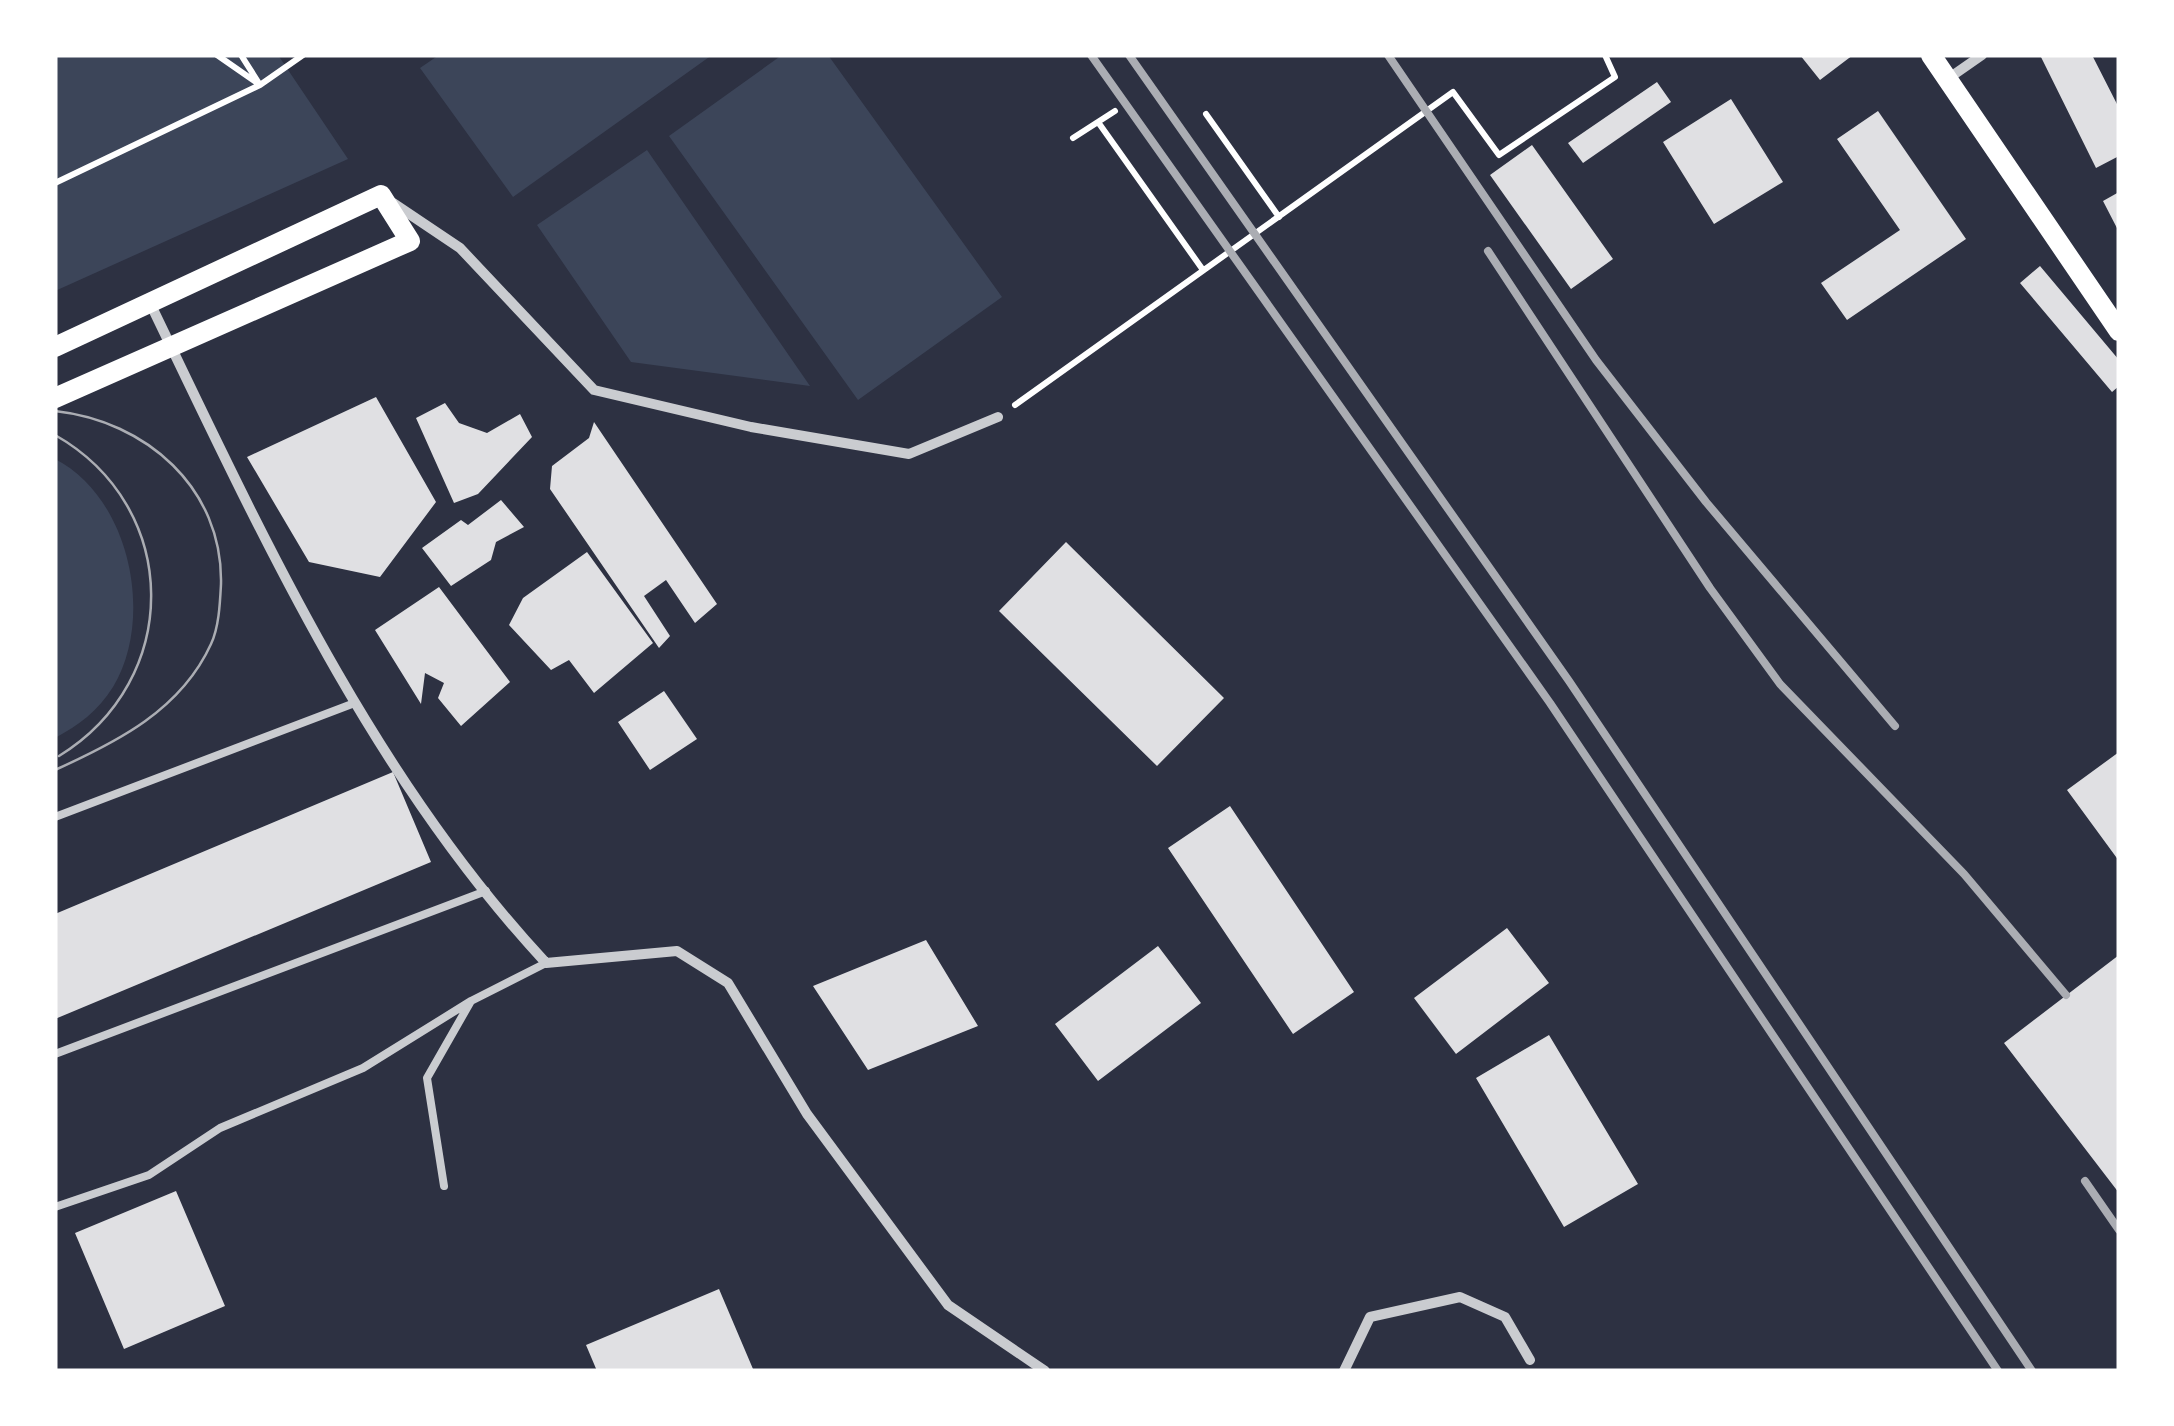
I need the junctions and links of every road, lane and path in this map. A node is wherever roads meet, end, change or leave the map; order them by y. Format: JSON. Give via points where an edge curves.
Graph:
{"nodes":[{"id":1,"x":217,"y":55,"type":"edge"},
{"id":2,"x":241,"y":55,"type":"edge"},
{"id":3,"x":303,"y":55,"type":"edge"},
{"id":4,"x":1606,"y":55,"type":"edge"},
{"id":5,"x":1930,"y":55,"type":"edge"},
{"id":6,"x":1982,"y":55,"type":"edge"},
{"id":7,"x":1949,"y":78,"type":"junction"},
{"id":8,"x":260,"y":86,"type":"junction"},
{"id":9,"x":1115,"y":111,"type":"dead end"},
{"id":10,"x":1206,"y":114,"type":"dead end"},
{"id":11,"x":1098,"y":122,"type":"junction"},
{"id":12,"x":1073,"y":138,"type":"dead end"},
{"id":13,"x":55,"y":183,"type":"edge"},
{"id":14,"x":381,"y":195,"type":"junction"},
{"id":15,"x":1279,"y":217,"type":"junction"},
{"id":16,"x":1203,"y":270,"type":"junction"},
{"id":17,"x":150,"y":303,"type":"junction"},
{"id":18,"x":2112,"y":307,"type":"edge"},
{"id":19,"x":2119,"y":331,"type":"edge"},
{"id":20,"x":171,"y":347,"type":"junction"},
{"id":21,"x":55,"y":348,"type":"edge"},
{"id":22,"x":55,"y":398,"type":"edge"},
{"id":23,"x":998,"y":417,"type":"joint"},
{"id":24,"x":352,"y":704,"type":"junction"},
{"id":25,"x":55,"y":817,"type":"edge"},
{"id":26,"x":486,"y":891,"type":"junction"},
{"id":27,"x":546,"y":962,"type":"junction"},
{"id":28,"x":471,"y":1001,"type":"junction"},
{"id":29,"x":55,"y":1054,"type":"edge"},
{"id":30,"x":444,"y":1186,"type":"dead end"},
{"id":31,"x":55,"y":1207,"type":"edge"},
{"id":32,"x":1530,"y":1360,"type":"dead end"},
{"id":33,"x":1045,"y":1371,"type":"edge"},
{"id":34,"x":1344,"y":1371,"type":"edge"}],
"edges":[{"from":1,"to":8,"type":"path"},
{"from":2,"to":8,"type":"path"},
{"from":3,"to":8,"type":"path"},
{"from":4,"to":15,"type":"path","via":[[1615,76],[1498,155],[1453,92]]},
{"from":5,"to":7,"type":"main road"},
{"from":6,"to":7,"type":"street"},
{"from":7,"to":18,"type":"main road"},
{"from":8,"to":13,"type":"path"},
{"from":9,"to":11,"type":"path"},
{"from":10,"to":15,"type":"path"},
{"from":11,"to":12,"type":"path"},
{"from":11,"to":16,"type":"path"},
{"from":14,"to":17,"type":"main road"},
{"from":14,"to":20,"type":"main road","via":[[410,241]]},
{"from":14,"to":23,"type":"street","via":[[460,248],[594,390],[909,454]]},
{"from":15,"to":16,"type":"path"},
{"from":16,"to":23,"type":"path"},
{"from":17,"to":20,"type":"street"},
{"from":17,"to":21,"type":"main road"},
{"from":18,"to":19,"type":"main road"},
{"from":20,"to":22,"type":"main road"},
{"from":20,"to":24,"type":"street"},
{"from":24,"to":25,"type":"lane"},
{"from":24,"to":26,"type":"street"},
{"from":26,"to":27,"type":"street"},
{"from":26,"to":29,"type":"lane"},
{"from":27,"to":28,"type":"lane"},
{"from":27,"to":33,"type":"street","via":[[676,951],[728,982],[807,1114],[948,1305]]},
{"from":28,"to":30,"type":"lane","via":[[427,1078]]},
{"from":28,"to":31,"type":"lane","via":[[364,1068],[220,1128],[149,1175]]},
{"from":32,"to":34,"type":"street","via":[[1505,1316],[1460,1297],[1370,1317]]}]}
